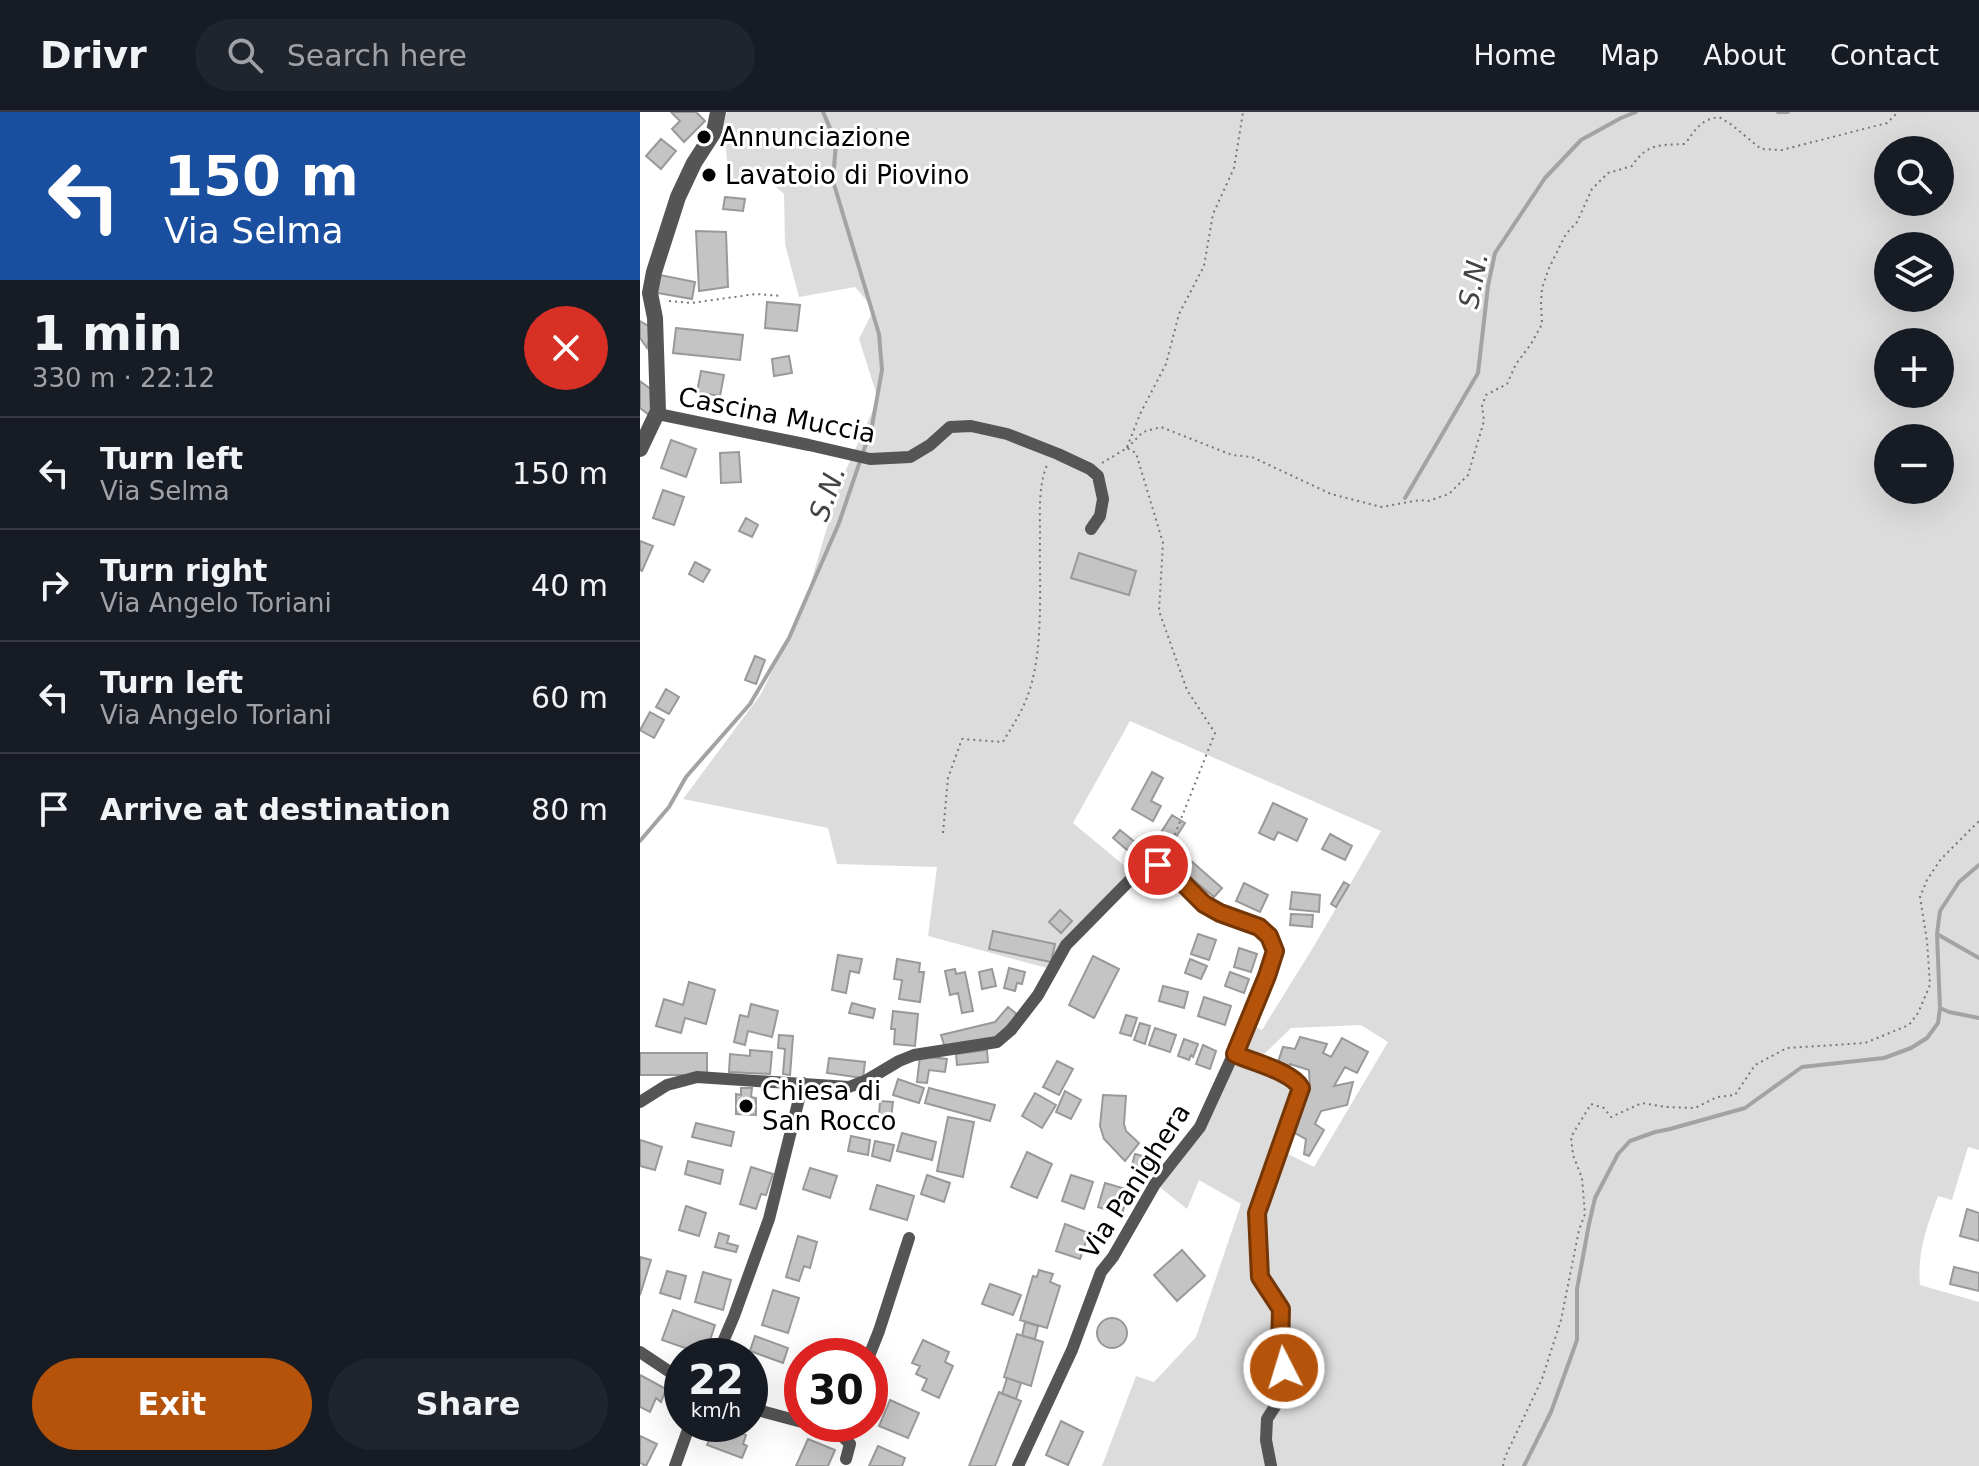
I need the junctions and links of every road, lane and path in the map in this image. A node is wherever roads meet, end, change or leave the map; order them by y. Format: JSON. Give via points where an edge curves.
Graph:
{"nodes":[{"id":1,"x":718,"y":112,"type":"edge"},
{"id":2,"x":1243,"y":112,"type":"edge"},
{"id":3,"x":1898,"y":112,"type":"edge"},
{"id":4,"x":647,"y":269,"type":"edge"},
{"id":5,"x":781,"y":296,"type":"dead end"},
{"id":6,"x":651,"y":300,"type":"junction"},
{"id":7,"x":658,"y":414,"type":"junction"},
{"id":8,"x":1127,"y":448,"type":"junction"},
{"id":9,"x":640,"y":449,"type":"edge"},
{"id":10,"x":1053,"y":452,"type":"junction"},
{"id":11,"x":1090,"y":469,"type":"junction"},
{"id":12,"x":1091,"y":529,"type":"dead end"},
{"id":13,"x":1979,"y":821,"type":"edge"},
{"id":14,"x":943,"y":833,"type":"dead end"},
{"id":15,"x":1162,"y":867,"type":"junction"},
{"id":16,"x":1235,"y":1054,"type":"junction"},
{"id":17,"x":803,"y":1083,"type":"junction"},
{"id":18,"x":640,"y":1102,"type":"edge"},
{"id":19,"x":909,"y":1238,"type":"dead end"},
{"id":20,"x":725,"y":1338,"type":"edge"},
{"id":21,"x":876,"y":1338,"type":"edge"},
{"id":22,"x":640,"y":1352,"type":"edge"},
{"id":23,"x":664,"y":1368,"type":"edge"},
{"id":24,"x":684,"y":1442,"type":"edge"},
{"id":25,"x":848,"y":1442,"type":"edge"},
{"id":26,"x":846,"y":1459,"type":"dead end"},
{"id":27,"x":675,"y":1466,"type":"edge"},
{"id":28,"x":1018,"y":1466,"type":"edge"},
{"id":29,"x":1271,"y":1466,"type":"edge"},
{"id":30,"x":1503,"y":1466,"type":"edge"}],
"edges":[{"from":1,"to":4,"type":"street","via":[[714,132],[694,163]]},
{"from":2,"to":8,"type":"path","via":[[1234,168],[1213,214],[1204,266],[1179,314],[1166,364]]},
{"from":3,"to":8,"type":"path","via":[[1887,123],[1782,150],[1761,149],[1719,117],[1707,119],[1685,144],[1651,147],[1632,166],[1608,173],[1592,189],[1554,255],[1542,288],[1542,324],[1507,384],[1486,395],[1468,475],[1449,494],[1381,507],[1331,494],[1252,457],[1232,455],[1161,427],[1143,432]]},
{"from":4,"to":6,"type":"street"},
{"from":5,"to":6,"type":"path","via":[[691,303]]},
{"from":6,"to":7,"type":"street"},
{"from":7,"to":9,"type":"street"},
{"from":7,"to":10,"type":"street","name":"Cascina Muccia","via":[[870,459],[910,457],[950,427],[971,426]]},
{"from":8,"to":11,"type":"path"},
{"from":8,"to":15,"type":"path","via":[[1136,453],[1163,543],[1159,611],[1187,690],[1215,733]]},
{"from":10,"to":11,"type":"street","name":"Cascina Muccia"},
{"from":10,"to":14,"type":"path","via":[[1043,474],[1039,643],[1028,696],[1003,742],[962,739],[948,778]]},
{"from":11,"to":12,"type":"street","via":[[1098,476],[1103,499]]},
{"from":13,"to":30,"type":"path","via":[[1941,859],[1920,897],[1930,985],[1909,1025],[1865,1043],[1787,1048],[1755,1065],[1735,1095],[1695,1108],[1642,1103],[1611,1117],[1591,1104],[1571,1137],[1585,1214],[1561,1320],[1542,1379]]},
{"from":15,"to":16,"type":"street","name":"Via Panighera","via":[[1204,904],[1259,927],[1275,951]]},
{"from":15,"to":17,"type":"street","via":[[1135,875],[1066,945],[1038,995],[997,1042],[914,1055],[849,1087]]},
{"from":16,"to":28,"type":"street","name":"Via Panighera","via":[[1200,1127],[1155,1184],[1101,1272],[1072,1350]]},
{"from":16,"to":29,"type":"street","via":[[1285,1073],[1301,1088],[1257,1213],[1260,1277],[1281,1309],[1281,1397],[1267,1419]]},
{"from":17,"to":18,"type":"street","via":[[697,1077],[667,1085]]},
{"from":17,"to":20,"type":"street","via":[[769,1219]]},
{"from":19,"to":21,"type":"street"},
{"from":22,"to":23,"type":"street"},
{"from":24,"to":27,"type":"street"},
{"from":25,"to":26,"type":"street"}]}
